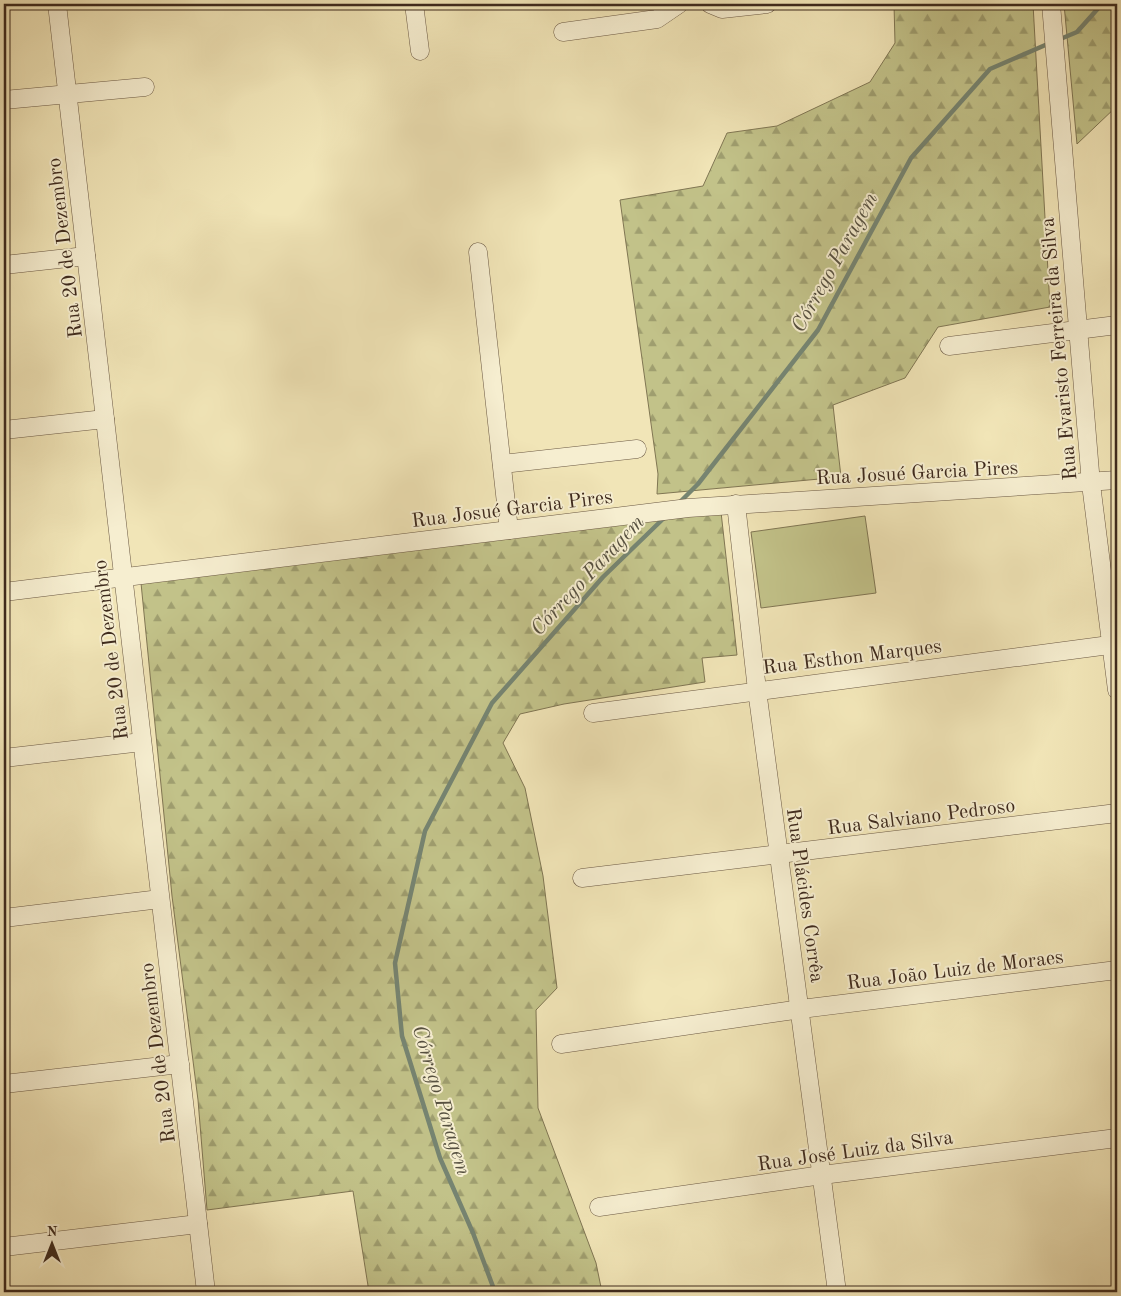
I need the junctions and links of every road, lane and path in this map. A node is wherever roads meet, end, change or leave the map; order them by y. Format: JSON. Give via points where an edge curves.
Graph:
{"nodes":[{"id":1,"x":57,"y":4,"type":"edge"},
{"id":2,"x":414,"y":4,"type":"edge"},
{"id":3,"x":679,"y":4,"type":"edge"},
{"id":4,"x":710,"y":4,"type":"edge"},
{"id":5,"x":767,"y":4,"type":"edge"},
{"id":6,"x":1051,"y":4,"type":"edge"},
{"id":7,"x":563,"y":32,"type":"dead end"},
{"id":8,"x":420,"y":51,"type":"dead end"},
{"id":9,"x":145,"y":87,"type":"dead end"},
{"id":10,"x":67,"y":93,"type":"junction"},
{"id":11,"x":4,"y":100,"type":"edge"},
{"id":12,"x":478,"y":252,"type":"dead end"},
{"id":13,"x":86,"y":256,"type":"junction"},
{"id":14,"x":4,"y":265,"type":"edge"},
{"id":15,"x":1117,"y":325,"type":"edge"},
{"id":16,"x":1078,"y":330,"type":"junction"},
{"id":17,"x":949,"y":346,"type":"dead end"},
{"id":18,"x":105,"y":419,"type":"junction"},
{"id":19,"x":4,"y":430,"type":"edge"},
{"id":20,"x":637,"y":449,"type":"dead end"},
{"id":21,"x":502,"y":464,"type":"junction"},
{"id":22,"x":1117,"y":480,"type":"edge"},
{"id":23,"x":1091,"y":484,"type":"junction"},
{"id":24,"x":736,"y":504,"type":"junction"},
{"id":25,"x":509,"y":530,"type":"junction"},
{"id":26,"x":123,"y":578,"type":"junction"},
{"id":27,"x":4,"y":592,"type":"edge"},
{"id":28,"x":1113,"y":644,"type":"edge"},
{"id":29,"x":757,"y":690,"type":"junction"},
{"id":30,"x":1117,"y":690,"type":"edge"},
{"id":31,"x":593,"y":713,"type":"dead end"},
{"id":32,"x":142,"y":742,"type":"junction"},
{"id":33,"x":4,"y":758,"type":"edge"},
{"id":34,"x":1117,"y":813,"type":"edge"},
{"id":35,"x":779,"y":854,"type":"junction"},
{"id":36,"x":582,"y":878,"type":"dead end"},
{"id":37,"x":160,"y":899,"type":"junction"},
{"id":38,"x":4,"y":918,"type":"edge"},
{"id":39,"x":1117,"y":970,"type":"edge"},
{"id":40,"x":801,"y":1009,"type":"junction"},
{"id":41,"x":561,"y":1044,"type":"dead end"},
{"id":42,"x":180,"y":1064,"type":"junction"},
{"id":43,"x":4,"y":1084,"type":"edge"},
{"id":44,"x":1117,"y":1138,"type":"edge"},
{"id":45,"x":822,"y":1175,"type":"junction"},
{"id":46,"x":599,"y":1207,"type":"dead end"},
{"id":47,"x":198,"y":1224,"type":"junction"},
{"id":48,"x":4,"y":1247,"type":"edge"},
{"id":49,"x":206,"y":1292,"type":"edge"},
{"id":50,"x":837,"y":1292,"type":"edge"}],
"edges":[{"from":1,"to":10,"type":"street","name":"Rua 20 de Dezembro"},
{"from":2,"to":8,"type":"street"},
{"from":3,"to":7,"type":"street","via":[[657,19]]},
{"from":4,"to":5,"type":"street","via":[[722,9]]},
{"from":6,"to":16,"type":"street","name":"Rua Evaristo Ferreira da Silva"},
{"from":9,"to":10,"type":"street"},
{"from":10,"to":11,"type":"street"},
{"from":10,"to":13,"type":"street","name":"Rua 20 de Dezembro"},
{"from":12,"to":21,"type":"street"},
{"from":13,"to":14,"type":"street"},
{"from":13,"to":18,"type":"street","name":"Rua 20 de Dezembro"},
{"from":15,"to":16,"type":"street"},
{"from":16,"to":17,"type":"street"},
{"from":16,"to":23,"type":"street","name":"Rua Evaristo Ferreira da Silva"},
{"from":18,"to":19,"type":"street"},
{"from":18,"to":26,"type":"street","name":"Rua 20 de Dezembro"},
{"from":20,"to":21,"type":"street"},
{"from":21,"to":25,"type":"street"},
{"from":22,"to":23,"type":"street","name":"Rua Josué Garcia Pires"},
{"from":23,"to":24,"type":"street","name":"Rua Josué Garcia Pires"},
{"from":23,"to":28,"type":"street","name":"Rua Evaristo Ferreira da Silva"},
{"from":24,"to":25,"type":"street","name":"Rua Josué Garcia Pires"},
{"from":24,"to":29,"type":"street","name":"Rua Plácides Corrêa"},
{"from":25,"to":26,"type":"street","name":"Rua Josué Garcia Pires"},
{"from":26,"to":27,"type":"street","name":"Rua Josué Garcia Pires"},
{"from":26,"to":32,"type":"street","name":"Rua 20 de Dezembro"},
{"from":28,"to":29,"type":"street","name":"Rua Esthon Marques"},
{"from":28,"to":30,"type":"street","name":"Rua Evaristo Ferreira da Silva"},
{"from":29,"to":31,"type":"street","name":"Rua Esthon Marques"},
{"from":29,"to":35,"type":"street","name":"Rua Plácides Corrêa"},
{"from":32,"to":33,"type":"street"},
{"from":32,"to":37,"type":"street","name":"Rua 20 de Dezembro"},
{"from":34,"to":35,"type":"street","name":"Rua Salviano Pedroso"},
{"from":35,"to":36,"type":"street","name":"Rua Salviano Pedroso"},
{"from":35,"to":40,"type":"street","name":"Rua Plácides Corrêa"},
{"from":37,"to":38,"type":"street"},
{"from":37,"to":42,"type":"street","name":"Rua 20 de Dezembro"},
{"from":39,"to":40,"type":"street","name":"Rua João Luiz de Moraes"},
{"from":40,"to":41,"type":"street","name":"Rua João Luiz de Moraes"},
{"from":40,"to":45,"type":"street","name":"Rua Plácides Corrêa"},
{"from":42,"to":43,"type":"street"},
{"from":42,"to":47,"type":"street","name":"Rua 20 de Dezembro"},
{"from":44,"to":45,"type":"street","name":"Rua José Luiz da Silva"},
{"from":45,"to":46,"type":"street","name":"Rua José Luiz da Silva"},
{"from":45,"to":50,"type":"street","name":"Rua Plácides Corrêa"},
{"from":47,"to":48,"type":"street"},
{"from":47,"to":49,"type":"street","name":"Rua 20 de Dezembro"}]}
